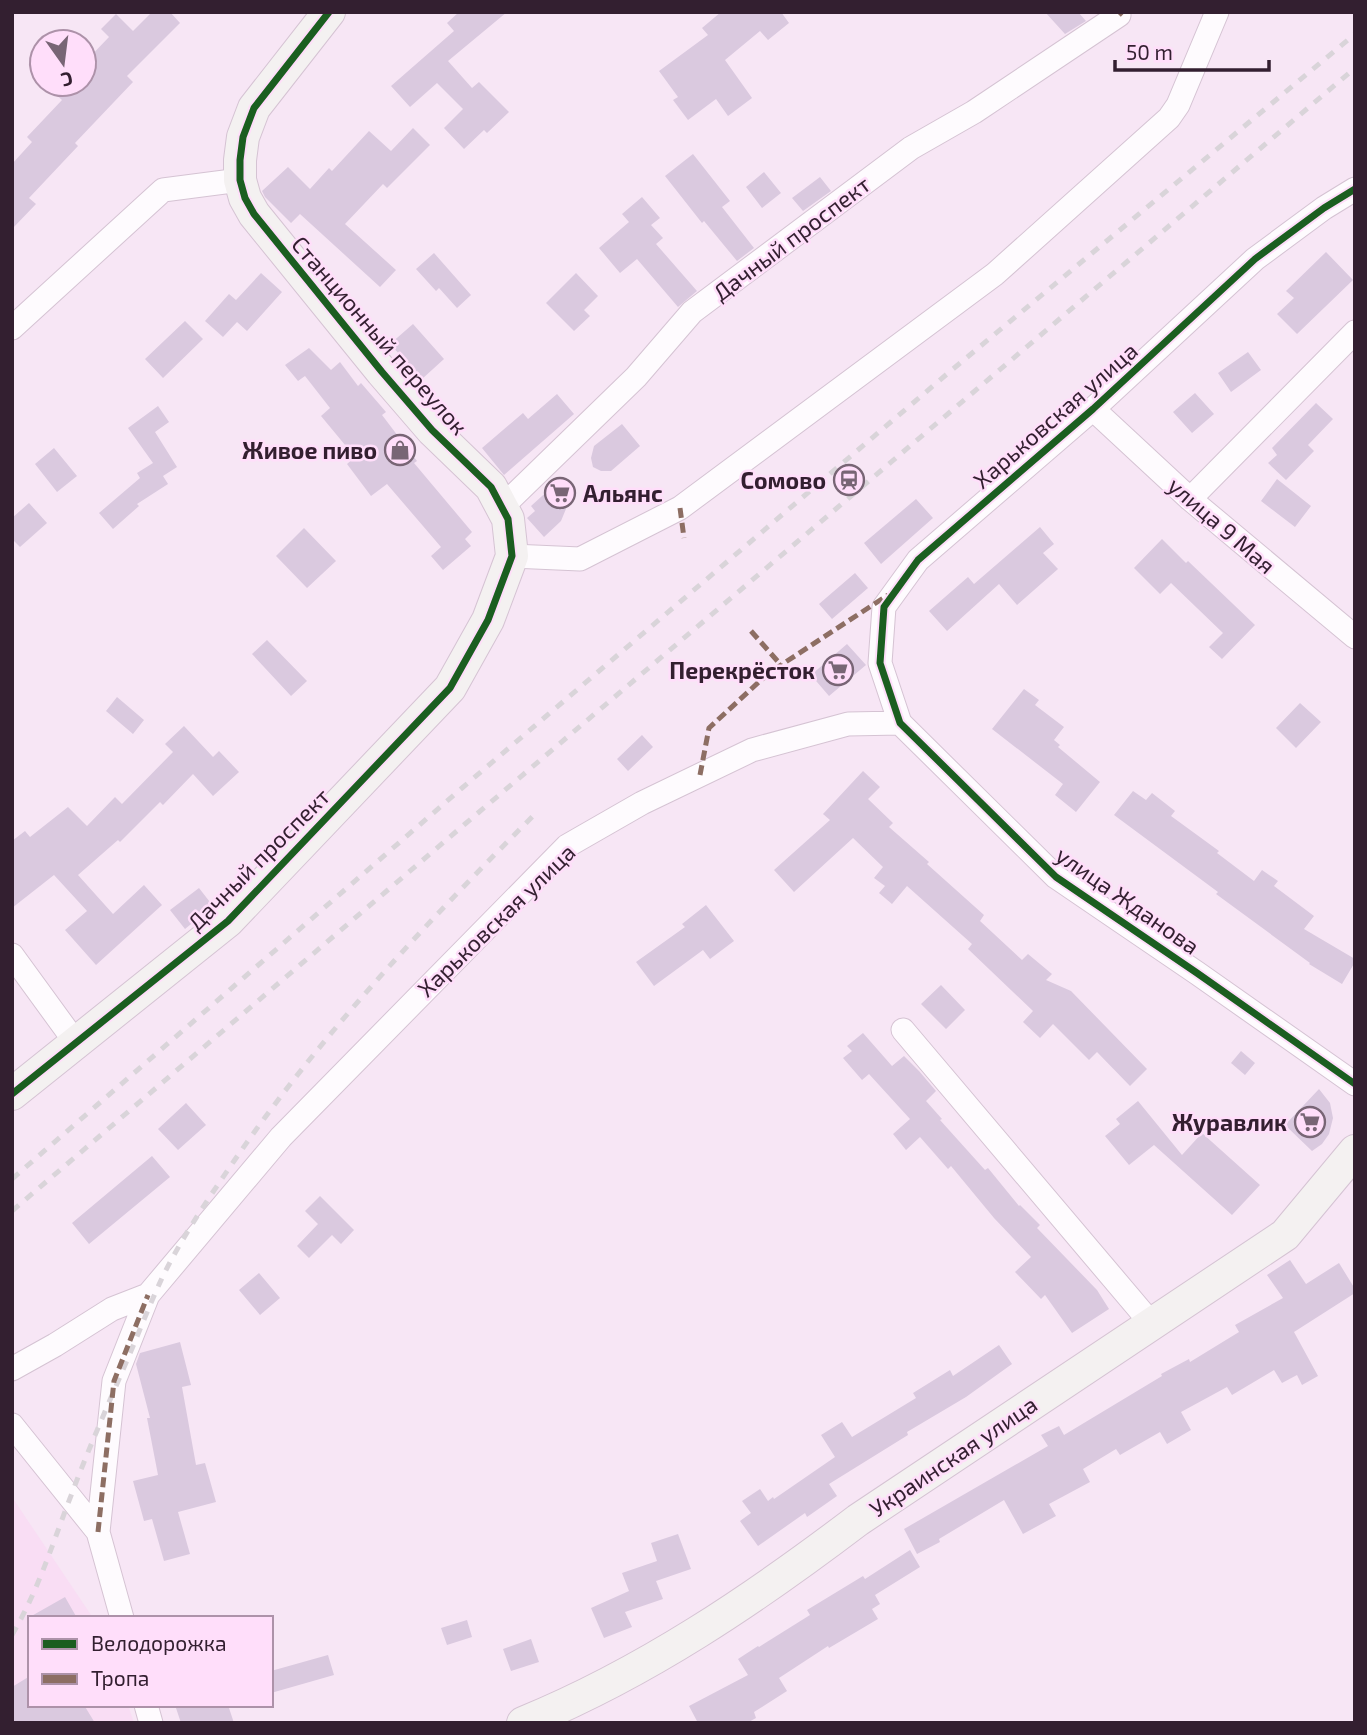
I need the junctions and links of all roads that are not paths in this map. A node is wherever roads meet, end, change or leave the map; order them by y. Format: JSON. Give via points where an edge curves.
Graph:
{"nodes":[{"id":1,"x":329,"y":12,"type":"edge"},
{"id":2,"x":1217,"y":12,"type":"edge"},
{"id":3,"x":1119,"y":15,"type":"dead end"},
{"id":4,"x":240,"y":180,"type":"junction"},
{"id":5,"x":1355,"y":189,"type":"edge"},
{"id":6,"x":12,"y":328,"type":"edge"},
{"id":7,"x":1355,"y":332,"type":"edge"},
{"id":8,"x":1093,"y":409,"type":"junction"},
{"id":9,"x":1190,"y":499,"type":"junction"},
{"id":10,"x":502,"y":507,"type":"junction"},
{"id":11,"x":512,"y":556,"type":"junction"},
{"id":12,"x":1355,"y":637,"type":"edge"},
{"id":13,"x":450,"y":688,"type":"joint"},
{"id":14,"x":900,"y":723,"type":"junction"},
{"id":15,"x":12,"y":955,"type":"edge"},
{"id":16,"x":903,"y":1030,"type":"dead end"},
{"id":17,"x":76,"y":1043,"type":"junction"},
{"id":18,"x":1355,"y":1084,"type":"edge"},
{"id":19,"x":12,"y":1094,"type":"edge"},
{"id":20,"x":1355,"y":1152,"type":"edge"},
{"id":21,"x":148,"y":1295,"type":"junction"},
{"id":22,"x":1151,"y":1323,"type":"junction"},
{"id":23,"x":12,"y":1369,"type":"edge"},
{"id":24,"x":12,"y":1425,"type":"edge"},
{"id":25,"x":98,"y":1532,"type":"junction"},
{"id":26,"x":121,"y":1616,"type":"edge"},
{"id":27,"x":523,"y":1723,"type":"edge"}],
"edges":[{"from":1,"to":4,"type":"street","name":"Станционный переулок","via":[[254,108],[243,137]]},
{"from":2,"to":11,"type":"street","via":[[1169,118],[995,274],[680,508],[580,559]]},
{"from":3,"to":10,"type":"street","name":"Дачный проспект","via":[[974,112],[911,148],[692,312],[636,377]]},
{"from":4,"to":6,"type":"street","via":[[163,190]]},
{"from":4,"to":10,"type":"street","name":"Станционный переулок","via":[[254,214],[310,286],[432,430],[491,487]]},
{"from":5,"to":8,"type":"street","name":"Харьковская улица","via":[[1255,259]]},
{"from":7,"to":9,"type":"street"},
{"from":8,"to":9,"type":"street","name":"улица 9 Мая"},
{"from":8,"to":14,"type":"street","name":"Харьковская улица","via":[[918,560],[884,607],[880,663]]},
{"from":9,"to":12,"type":"street","name":"улица 9 Мая"},
{"from":10,"to":11,"type":"street","name":"Станционный переулок"},
{"from":11,"to":13,"type":"street","name":"Станционный переулок","via":[[488,620]]},
{"from":13,"to":17,"type":"street","name":"Дачный проспект","via":[[228,921]]},
{"from":14,"to":18,"type":"street","name":"улица Жданова","via":[[1056,877]]},
{"from":14,"to":21,"type":"street","name":"Харьковская улица","via":[[848,724],[752,750],[642,803],[567,846],[281,1137]]},
{"from":15,"to":17,"type":"street"},
{"from":16,"to":22,"type":"street"},
{"from":17,"to":19,"type":"street","name":"Дачный проспект"},
{"from":20,"to":22,"type":"street","name":"Украинская улица","via":[[1285,1235]]},
{"from":21,"to":23,"type":"street","name":"Харьковская улица","via":[[112,1309]]},
{"from":21,"to":25,"type":"street","via":[[114,1381]]},
{"from":22,"to":27,"type":"street","name":"Украинская улица","via":[[858,1520],[730,1613],[662,1654]]},
{"from":24,"to":25,"type":"street"},
{"from":25,"to":26,"type":"street"}]}
